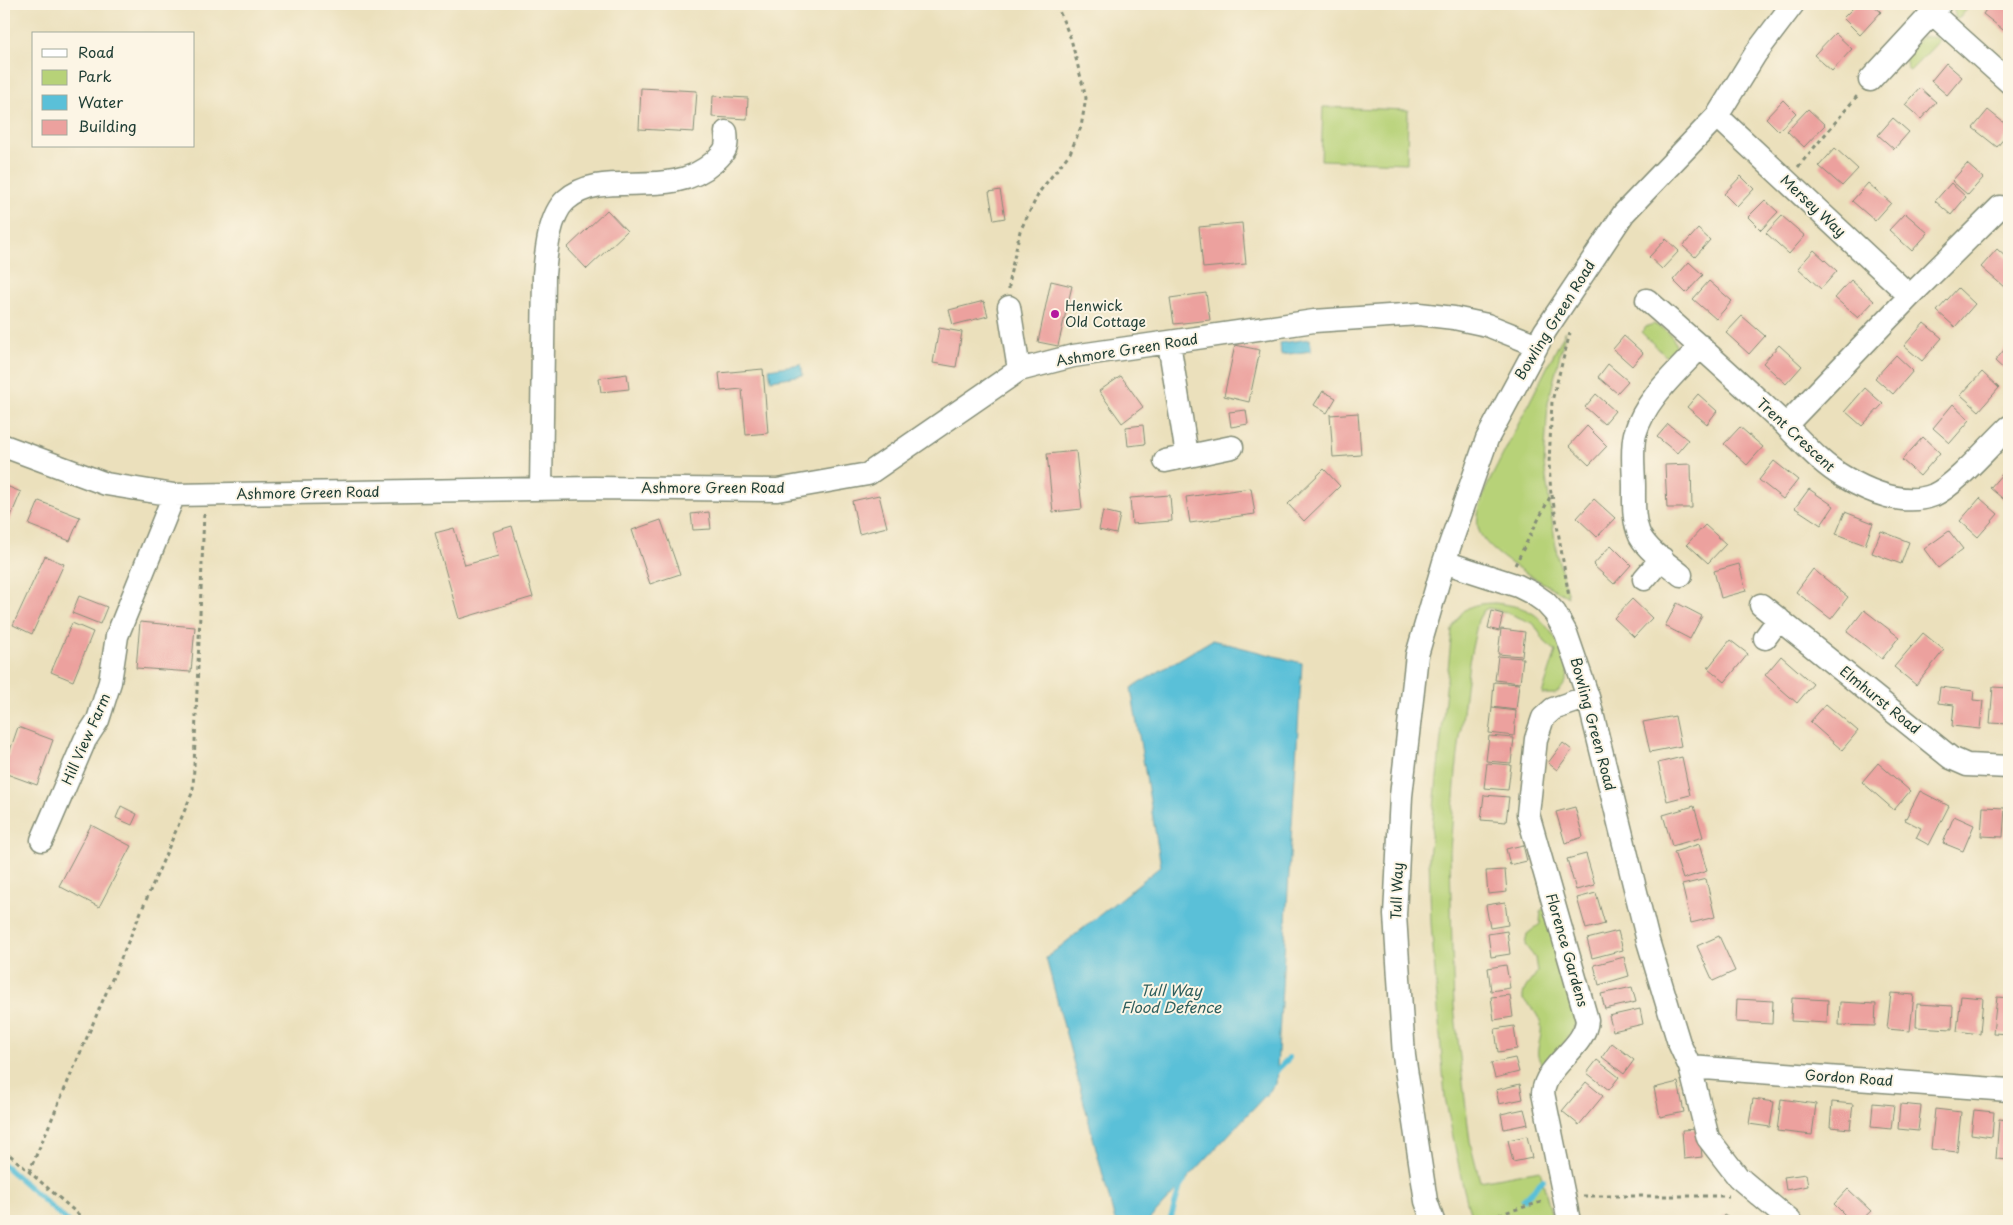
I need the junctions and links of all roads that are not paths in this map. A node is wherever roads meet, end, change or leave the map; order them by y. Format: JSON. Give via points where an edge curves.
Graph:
{"nodes":[{"id":1,"x":1793,"y":4,"type":"edge"},
{"id":2,"x":1936,"y":8,"type":"edge"},
{"id":3,"x":1870,"y":80,"type":"road end"},
{"id":4,"x":2009,"y":82,"type":"edge"},
{"id":5,"x":1717,"y":116,"type":"junction"},
{"id":6,"x":726,"y":132,"type":"dead end"},
{"id":7,"x":2006,"y":207,"type":"edge"},
{"id":8,"x":1910,"y":296,"type":"junction"},
{"id":9,"x":1647,"y":300,"type":"dead end"},
{"id":10,"x":1009,"y":307,"type":"road end"},
{"id":11,"x":1170,"y":343,"type":"junction"},
{"id":12,"x":1537,"y":345,"type":"junction"},
{"id":13,"x":1701,"y":346,"type":"junction"},
{"id":14,"x":1019,"y":370,"type":"junction"},
{"id":15,"x":1786,"y":426,"type":"junction"},
{"id":16,"x":2009,"y":427,"type":"edge"},
{"id":17,"x":4,"y":446,"type":"edge"},
{"id":18,"x":1232,"y":447,"type":"dead end"},
{"id":19,"x":1187,"y":455,"type":"junction"},
{"id":20,"x":1165,"y":461,"type":"dead end"},
{"id":21,"x":540,"y":488,"type":"junction"},
{"id":22,"x":174,"y":495,"type":"junction"},
{"id":23,"x":1662,"y":558,"type":"junction"},
{"id":24,"x":1444,"y":562,"type":"junction"},
{"id":25,"x":1681,"y":575,"type":"dead end"},
{"id":26,"x":1644,"y":579,"type":"dead end"},
{"id":27,"x":1762,"y":604,"type":"dead end"},
{"id":28,"x":1779,"y":619,"type":"junction"},
{"id":29,"x":1765,"y":638,"type":"dead end"},
{"id":30,"x":1588,"y":697,"type":"junction"},
{"id":31,"x":2009,"y":767,"type":"edge"},
{"id":32,"x":42,"y":840,"type":"dead end"},
{"id":33,"x":1690,"y":1067,"type":"junction"},
{"id":34,"x":2009,"y":1090,"type":"edge"},
{"id":35,"x":1433,"y":1221,"type":"edge"},
{"id":36,"x":1569,"y":1221,"type":"edge"},
{"id":37,"x":1790,"y":1221,"type":"edge"}],
"edges":[{"from":1,"to":5,"type":"street","name":"Bowling Green Road","via":[[1756,53]]},
{"from":2,"to":3,"type":"street"},
{"from":2,"to":4,"type":"street"},
{"from":5,"to":8,"type":"street","name":"Mersey Way"},
{"from":5,"to":12,"type":"street","name":"Bowling Green Road","via":[[1624,213]]},
{"from":6,"to":21,"type":"street","via":[[725,152],[696,175],[673,182],[590,187],[577,192],[558,210],[546,251],[544,275]]},
{"from":7,"to":8,"type":"street"},
{"from":8,"to":15,"type":"street"},
{"from":9,"to":13,"type":"street","name":"Trent Crescent"},
{"from":10,"to":14,"type":"street"},
{"from":11,"to":12,"type":"street","name":"Ashmore Green Road","via":[[1314,321],[1419,314],[1487,325]]},
{"from":11,"to":14,"type":"street","name":"Ashmore Green Road","via":[[1073,356]]},
{"from":11,"to":19,"type":"street"},
{"from":12,"to":24,"type":"street","name":"Bowling Green Road","via":[[1487,438]]},
{"from":13,"to":15,"type":"street","name":"Trent Crescent"},
{"from":13,"to":23,"type":"street","via":[[1654,398],[1635,434],[1636,522],[1647,545]]},
{"from":14,"to":21,"type":"street","name":"Ashmore Green Road","via":[[868,474],[777,490]]},
{"from":15,"to":16,"type":"street","name":"Trent Crescent","via":[[1842,477],[1887,496],[1917,499],[1948,487]]},
{"from":17,"to":22,"type":"street","name":"Ashmore Green Road","via":[[106,484]]},
{"from":18,"to":19,"type":"street"},
{"from":19,"to":20,"type":"street"},
{"from":21,"to":22,"type":"street","name":"Ashmore Green Road"},
{"from":22,"to":32,"type":"street","name":"Hill View Farm","via":[[117,636],[110,682],[98,720],[85,740]]},
{"from":23,"to":25,"type":"street"},
{"from":23,"to":26,"type":"street"},
{"from":24,"to":30,"type":"street","name":"Bowling Green Road","via":[[1532,593],[1545,602],[1555,613],[1573,648]]},
{"from":24,"to":35,"type":"street","name":"Tull Way","via":[[1416,665],[1401,796],[1395,915],[1404,1056],[1426,1201]]},
{"from":27,"to":28,"type":"street","name":"Elmhurst Road"},
{"from":28,"to":29,"type":"street"},
{"from":28,"to":31,"type":"street","name":"Elmhurst Road","via":[[1951,758],[1968,765]]},
{"from":30,"to":33,"type":"street","name":"Bowling Green Road","via":[[1648,941],[1679,1043]]},
{"from":30,"to":36,"type":"street","name":"Florence Gardens","via":[[1553,709],[1544,718],[1536,739],[1528,814],[1587,1020],[1583,1033],[1548,1077],[1542,1093]]},
{"from":33,"to":34,"type":"street","name":"Gordon Road"},
{"from":33,"to":37,"type":"street","name":"Bowling Green Road","via":[[1708,1138],[1730,1170]]}]}
